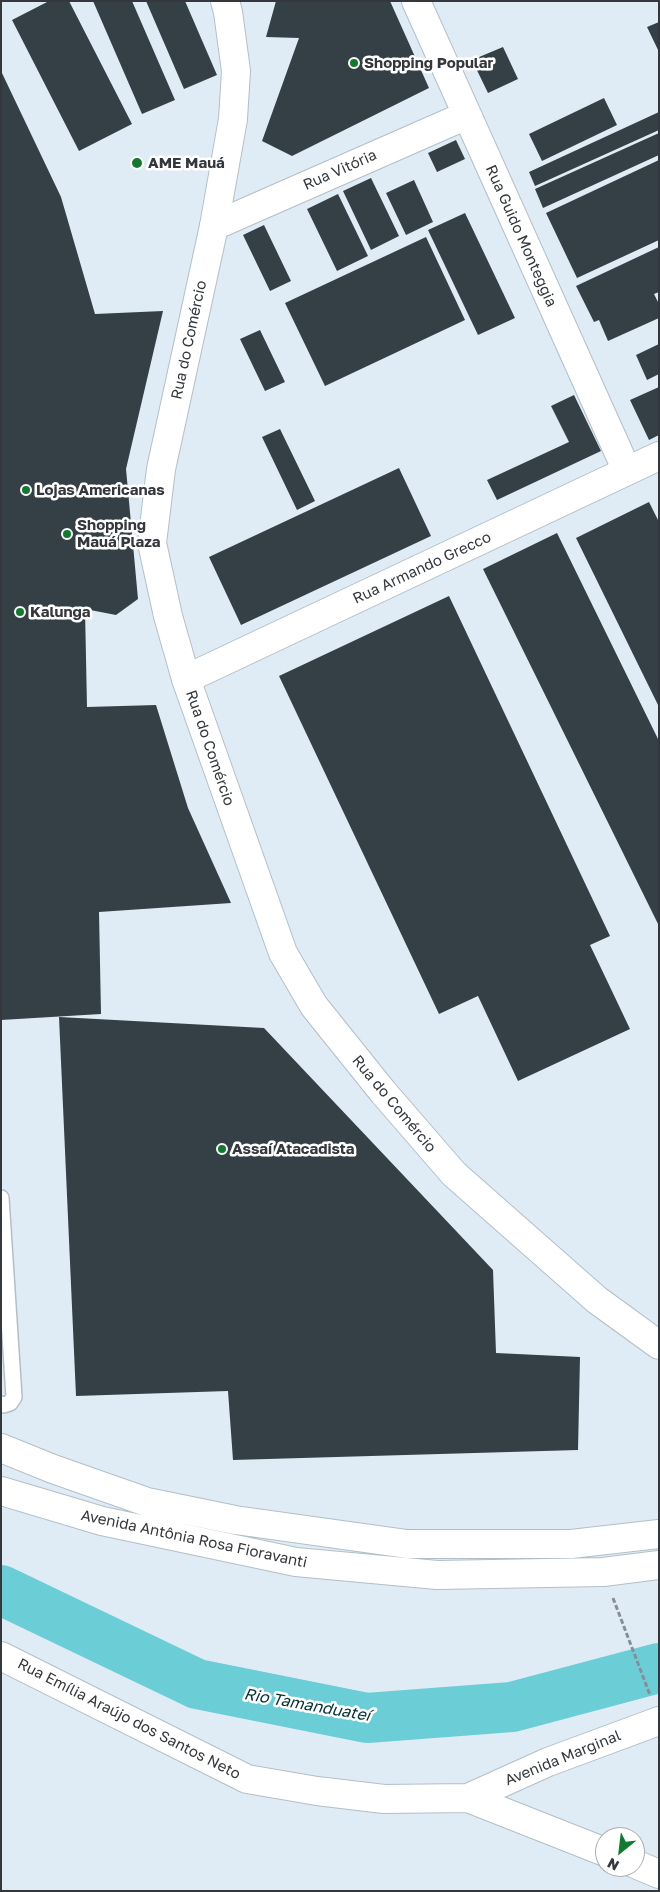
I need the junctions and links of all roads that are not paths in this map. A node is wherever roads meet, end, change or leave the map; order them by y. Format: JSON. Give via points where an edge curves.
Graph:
{"nodes":[{"id":1,"x":225,"y":1,"type":"edge"},
{"id":2,"x":416,"y":1,"type":"edge"},
{"id":3,"x":467,"y":115,"type":"junction"},
{"id":4,"x":214,"y":226,"type":"junction"},
{"id":5,"x":659,"y":456,"type":"edge"},
{"id":6,"x":627,"y":471,"type":"junction"},
{"id":7,"x":186,"y":679,"type":"junction"},
{"id":8,"x":1,"y":1198,"type":"edge"},
{"id":9,"x":659,"y":1345,"type":"edge"},
{"id":10,"x":1,"y":1404,"type":"edge"},
{"id":11,"x":1,"y":1448,"type":"edge"},
{"id":12,"x":1,"y":1491,"type":"edge"},
{"id":13,"x":659,"y":1534,"type":"edge"},
{"id":14,"x":659,"y":1565,"type":"edge"},
{"id":15,"x":1,"y":1656,"type":"edge"},
{"id":16,"x":656,"y":1711,"type":"edge"},
{"id":17,"x":468,"y":1798,"type":"junction"},
{"id":18,"x":595,"y":1848,"type":"edge"},
{"id":19,"x":645,"y":1868,"type":"edge"},
{"id":20,"x":659,"y":1874,"type":"edge"}],
"edges":[{"from":1,"to":4,"type":"street","name":"Rua do Comércio","via":[[236,71],[233,120]]},
{"from":2,"to":3,"type":"street","name":"Rua Guido Monteggia"},
{"from":3,"to":4,"type":"street","name":"Rua Vitória"},
{"from":3,"to":6,"type":"street","name":"Rua Guido Monteggia"},
{"from":4,"to":7,"type":"street","name":"Rua do Comércio","via":[[161,469],[152,542]]},
{"from":5,"to":6,"type":"street","name":"Rua Armando Grecco"},
{"from":6,"to":7,"type":"street","name":"Rua Armando Grecco"},
{"from":7,"to":9,"type":"street","name":"Rua do Comércio","via":[[283,953],[314,1006],[454,1174],[597,1300]]},
{"from":8,"to":10,"type":"lane","via":[[14,1397],[10,1403]]},
{"from":11,"to":13,"type":"street","name":"Avenida Antônia Rosa Fioravanti","via":[[146,1502],[235,1520],[407,1544],[571,1544]]},
{"from":12,"to":14,"type":"street","name":"Avenida Antônia Rosa Fioravanti","via":[[102,1521],[296,1562],[437,1575],[603,1572]]},
{"from":15,"to":17,"type":"street","name":"Rua Emília Araújo dos Santos Neto","via":[[247,1779],[384,1799]]},
{"from":16,"to":17,"type":"street","name":"Avenida Marginal"},
{"from":17,"to":18,"type":"street","name":"Rua Emília Araújo dos Santos Neto"},
{"from":19,"to":20,"type":"street"}]}
